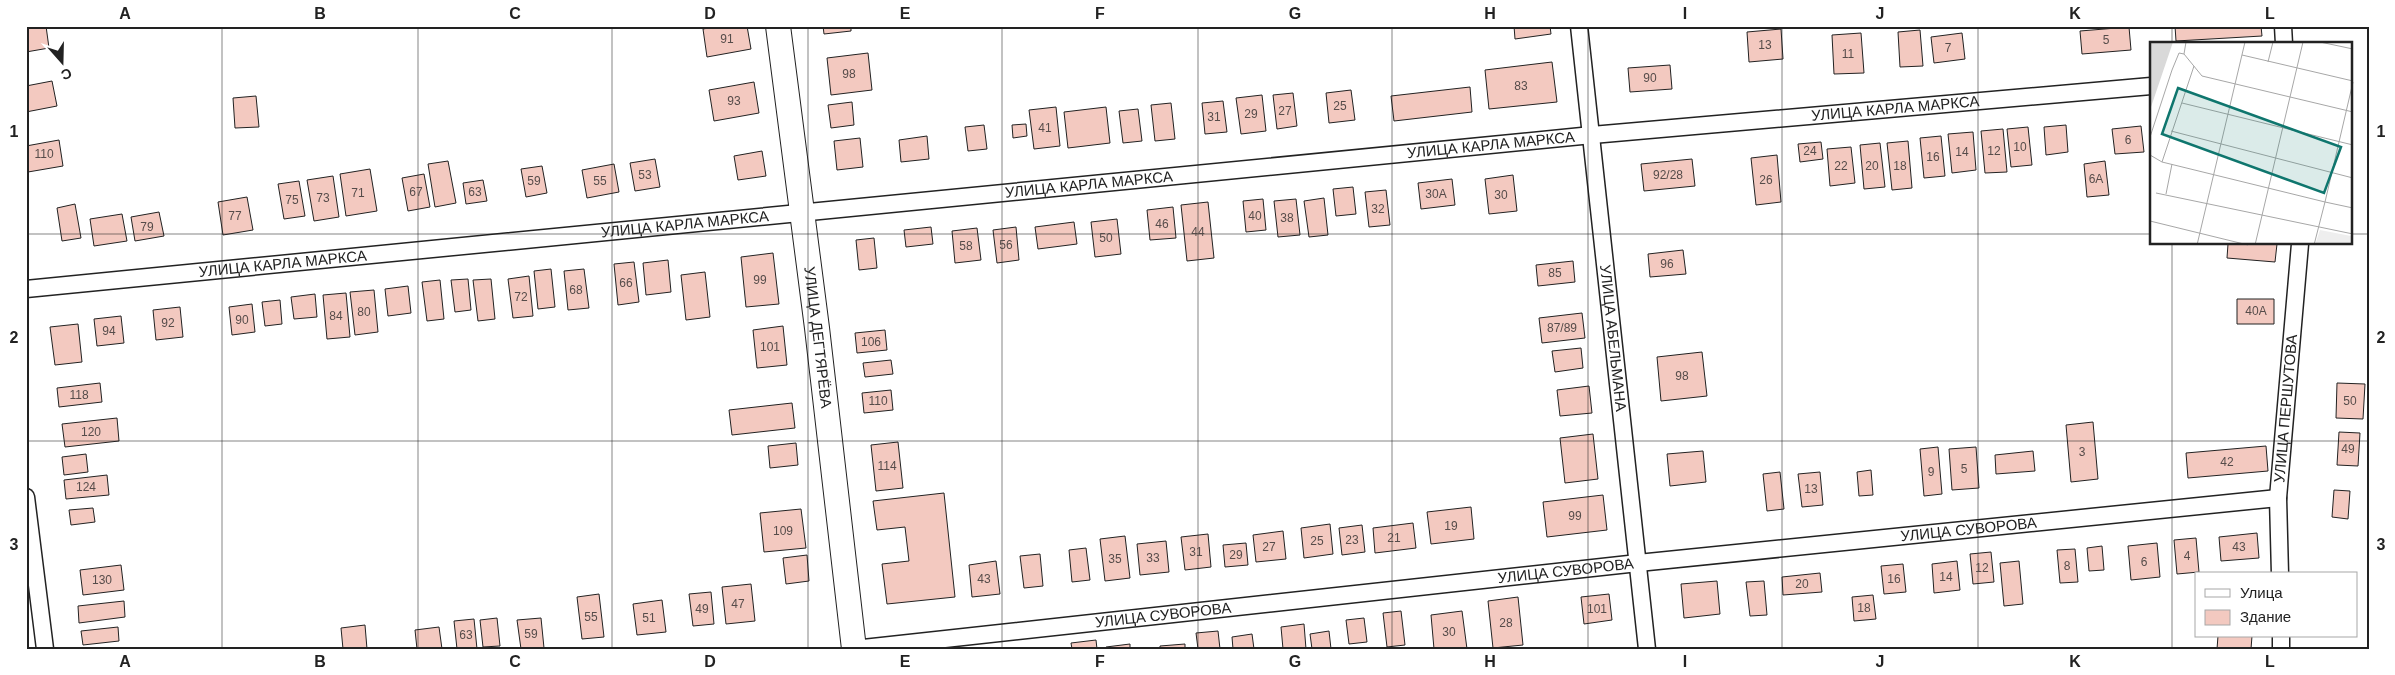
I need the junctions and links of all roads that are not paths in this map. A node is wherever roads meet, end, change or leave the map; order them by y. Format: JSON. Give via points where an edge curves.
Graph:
{"nodes":[{"id":1,"x":778,"y":26,"type":"edge"},
{"id":2,"x":1579,"y":26,"type":"edge"},
{"id":3,"x":2283,"y":26,"type":"edge"},
{"id":4,"x":2284,"y":42,"type":"edge"},
{"id":5,"x":2150,"y":86,"type":"edge"},
{"id":6,"x":1592,"y":136,"type":"junction"},
{"id":7,"x":802,"y":213,"type":"junction"},
{"id":8,"x":2300,"y":245,"type":"edge"},
{"id":9,"x":26,"y":289,"type":"edge"},
{"id":10,"x":26,"y":497,"type":"edge"},
{"id":11,"x":2278,"y":498,"type":"junction"},
{"id":12,"x":1638,"y":563,"type":"junction"},
{"id":13,"x":2280,"y":572,"type":"edge"},
{"id":14,"x":45,"y":649,"type":"edge"},
{"id":15,"x":854,"y":649,"type":"edge"},
{"id":16,"x":1647,"y":649,"type":"edge"}],
"edges":[{"from":1,"to":7,"type":"main road","name":"УЛИЦА ДЕГТЯРЁВА"},
{"from":2,"to":6,"type":"street","name":"УЛИЦА АБЕЛЬМАНА"},
{"from":3,"to":4,"type":"street"},
{"from":5,"to":6,"type":"street","name":"УЛИЦА КАРЛА МАРКСА"},
{"from":6,"to":7,"type":"street","name":"УЛИЦА КАРЛА МАРКСА"},
{"from":6,"to":12,"type":"street","name":"УЛИЦА АБЕЛЬМАНА"},
{"from":7,"to":9,"type":"street","name":"УЛИЦА КАРЛА МАРКСА"},
{"from":7,"to":15,"type":"main road","name":"УЛИЦА ДЕГТЯРЁВА"},
{"from":8,"to":11,"type":"street","name":"УЛИЦА ПЕРШУТОВА"},
{"from":10,"to":14,"type":"street"},
{"from":11,"to":12,"type":"street","name":"УЛИЦА СУВОРОВА"},
{"from":11,"to":13,"type":"street","name":"УЛИЦА ПЕРШУТОВА"},
{"from":12,"to":15,"type":"street","name":"УЛИЦА СУВОРОВА"},
{"from":12,"to":16,"type":"street","name":"УЛИЦА АБЕЛЬМАНА"}]}
